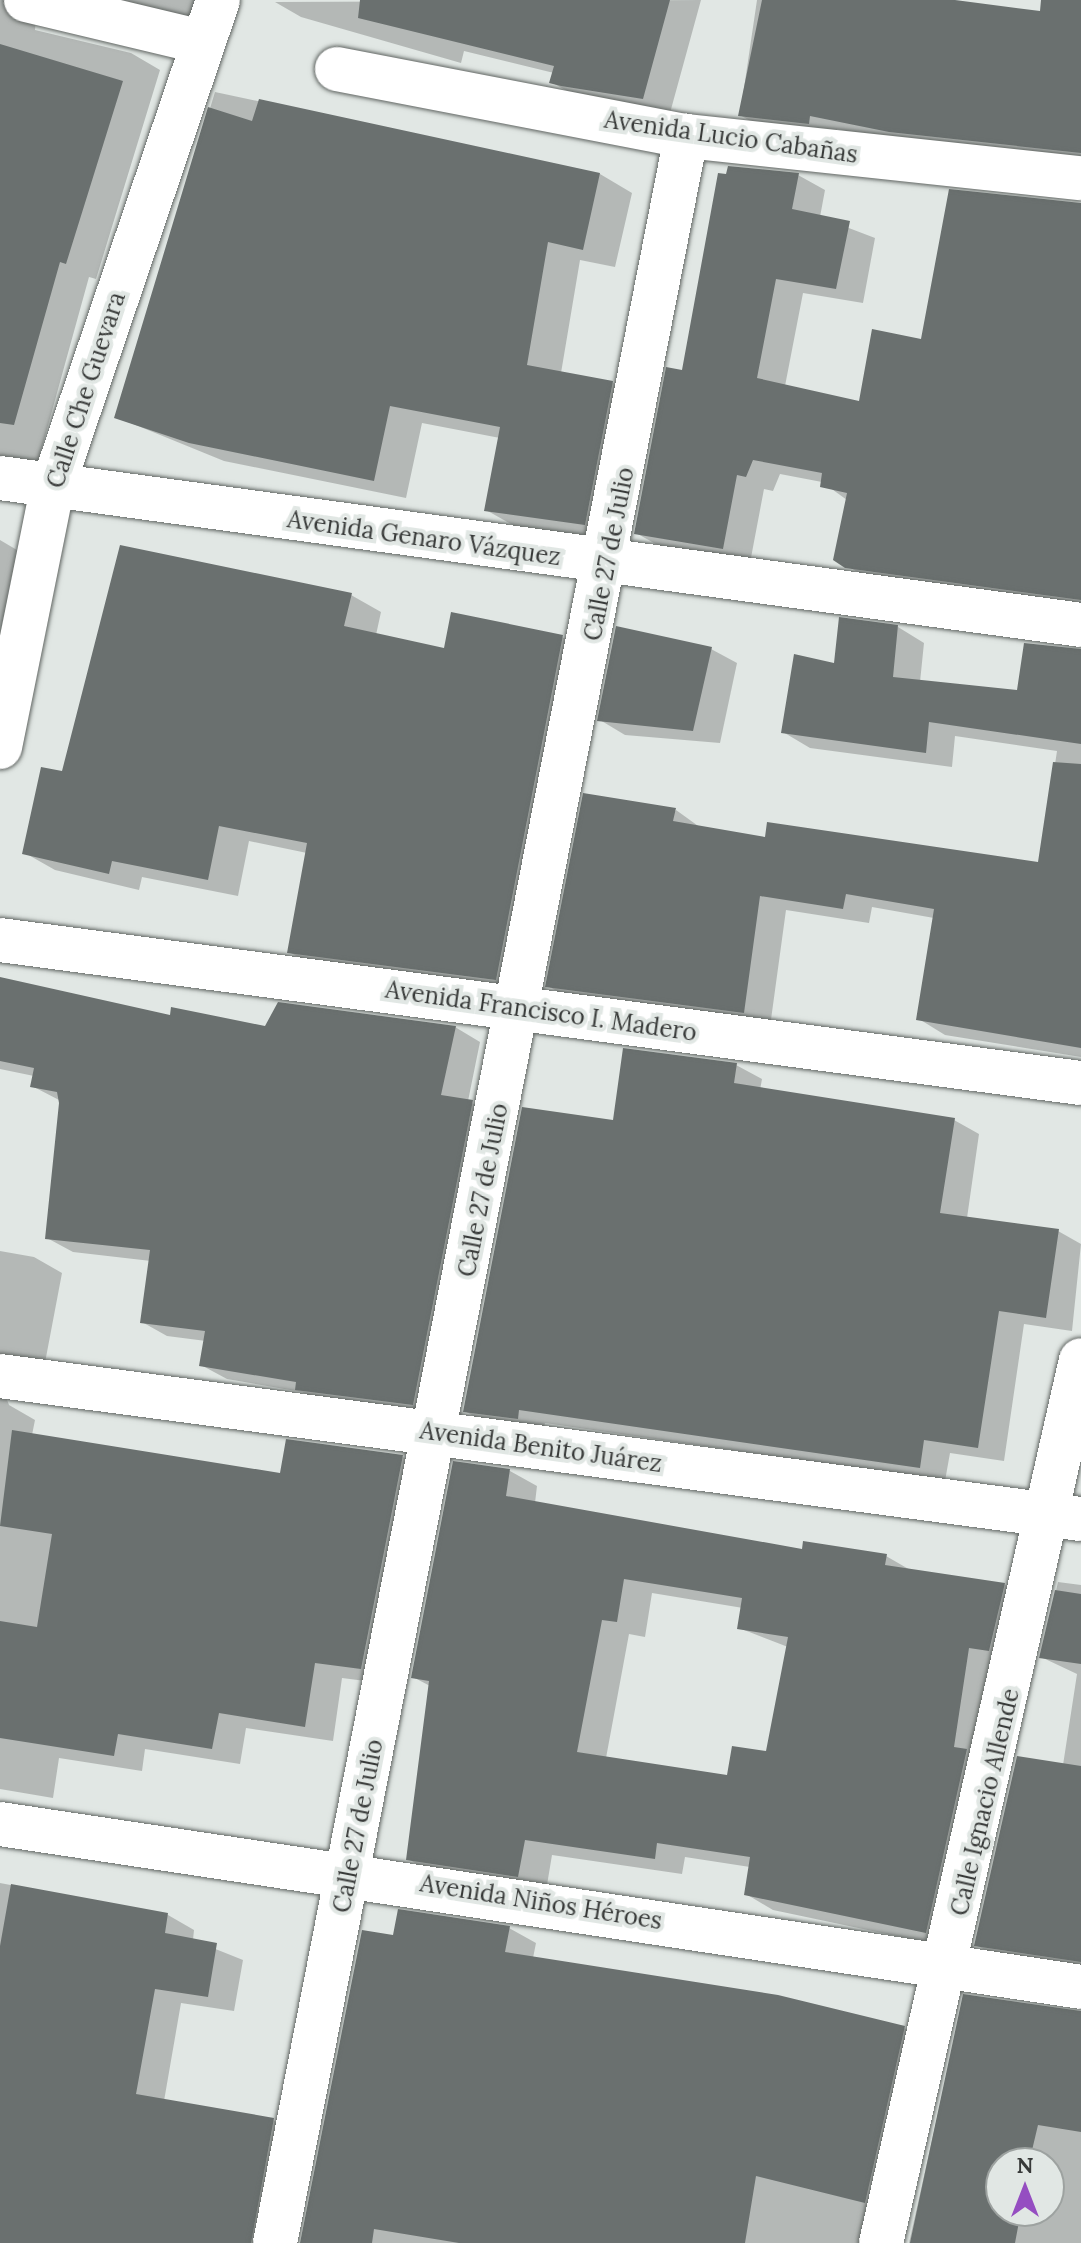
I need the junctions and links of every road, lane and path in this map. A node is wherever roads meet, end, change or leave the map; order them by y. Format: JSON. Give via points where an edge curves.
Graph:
{"nodes":[{"id":1,"x":26,"y":0,"type":"edge"},
{"id":2,"x":218,"y":0,"type":"edge"},
{"id":3,"x":202,"y":42,"type":"junction"},
{"id":4,"x":337,"y":69,"type":"dead end"},
{"id":5,"x":686,"y":136,"type":"junction"},
{"id":6,"x":1081,"y":178,"type":"edge"},
{"id":7,"x":0,"y":478,"type":"edge"},
{"id":8,"x":52,"y":489,"type":"junction"},
{"id":9,"x":608,"y":562,"type":"junction"},
{"id":10,"x":1081,"y":625,"type":"edge"},
{"id":11,"x":0,"y":747,"type":"edge"},
{"id":12,"x":0,"y":940,"type":"edge"},
{"id":13,"x":519,"y":1009,"type":"junction"},
{"id":14,"x":1081,"y":1083,"type":"edge"},
{"id":15,"x":1081,"y":1360,"type":"edge"},
{"id":16,"x":0,"y":1376,"type":"edge"},
{"id":17,"x":435,"y":1433,"type":"junction"},
{"id":18,"x":1066,"y":1516,"type":"edge"},
{"id":19,"x":0,"y":1824,"type":"edge"},
{"id":20,"x":349,"y":1871,"type":"junction"},
{"id":21,"x":948,"y":1967,"type":"junction"},
{"id":22,"x":1081,"y":1987,"type":"edge"},
{"id":23,"x":275,"y":2243,"type":"edge"},
{"id":24,"x":881,"y":2243,"type":"edge"}],
"edges":[{"from":1,"to":3,"type":"street"},
{"from":2,"to":3,"type":"street","name":"Calle Che Guevara"},
{"from":3,"to":8,"type":"street","name":"Calle Che Guevara"},
{"from":4,"to":5,"type":"street","name":"Avenida Lucio Cabañas"},
{"from":5,"to":6,"type":"street","name":"Avenida Lucio Cabañas"},
{"from":5,"to":9,"type":"street","name":"Calle 27 de Julio"},
{"from":7,"to":8,"type":"street","name":"Avenida Genaro Vázquez"},
{"from":8,"to":9,"type":"street","name":"Avenida Genaro Vázquez"},
{"from":8,"to":11,"type":"street","name":"Calle Che Guevara"},
{"from":9,"to":10,"type":"street","name":"Avenida Genaro Vázquez"},
{"from":9,"to":13,"type":"street","name":"Calle 27 de Julio"},
{"from":12,"to":13,"type":"street","name":"Avenida Francisco I. Madero"},
{"from":13,"to":14,"type":"street","name":"Avenida Francisco I. Madero"},
{"from":13,"to":17,"type":"street","name":"Calle 27 de Julio"},
{"from":15,"to":18,"type":"street","name":"Calle Ignacio Allende"},
{"from":16,"to":17,"type":"street","name":"Avenida Benito Juárez"},
{"from":17,"to":18,"type":"street","name":"Avenida Benito Juárez"},
{"from":17,"to":20,"type":"street","name":"Calle 27 de Julio"},
{"from":18,"to":21,"type":"street","name":"Calle Ignacio Allende"},
{"from":19,"to":20,"type":"street","name":"Avenida Niños Héroes"},
{"from":20,"to":21,"type":"street","name":"Avenida Niños Héroes"},
{"from":20,"to":23,"type":"street","name":"Calle 27 de Julio"},
{"from":21,"to":22,"type":"street","name":"Avenida Niños Héroes"},
{"from":21,"to":24,"type":"street","name":"Calle Ignacio Allende"}]}
